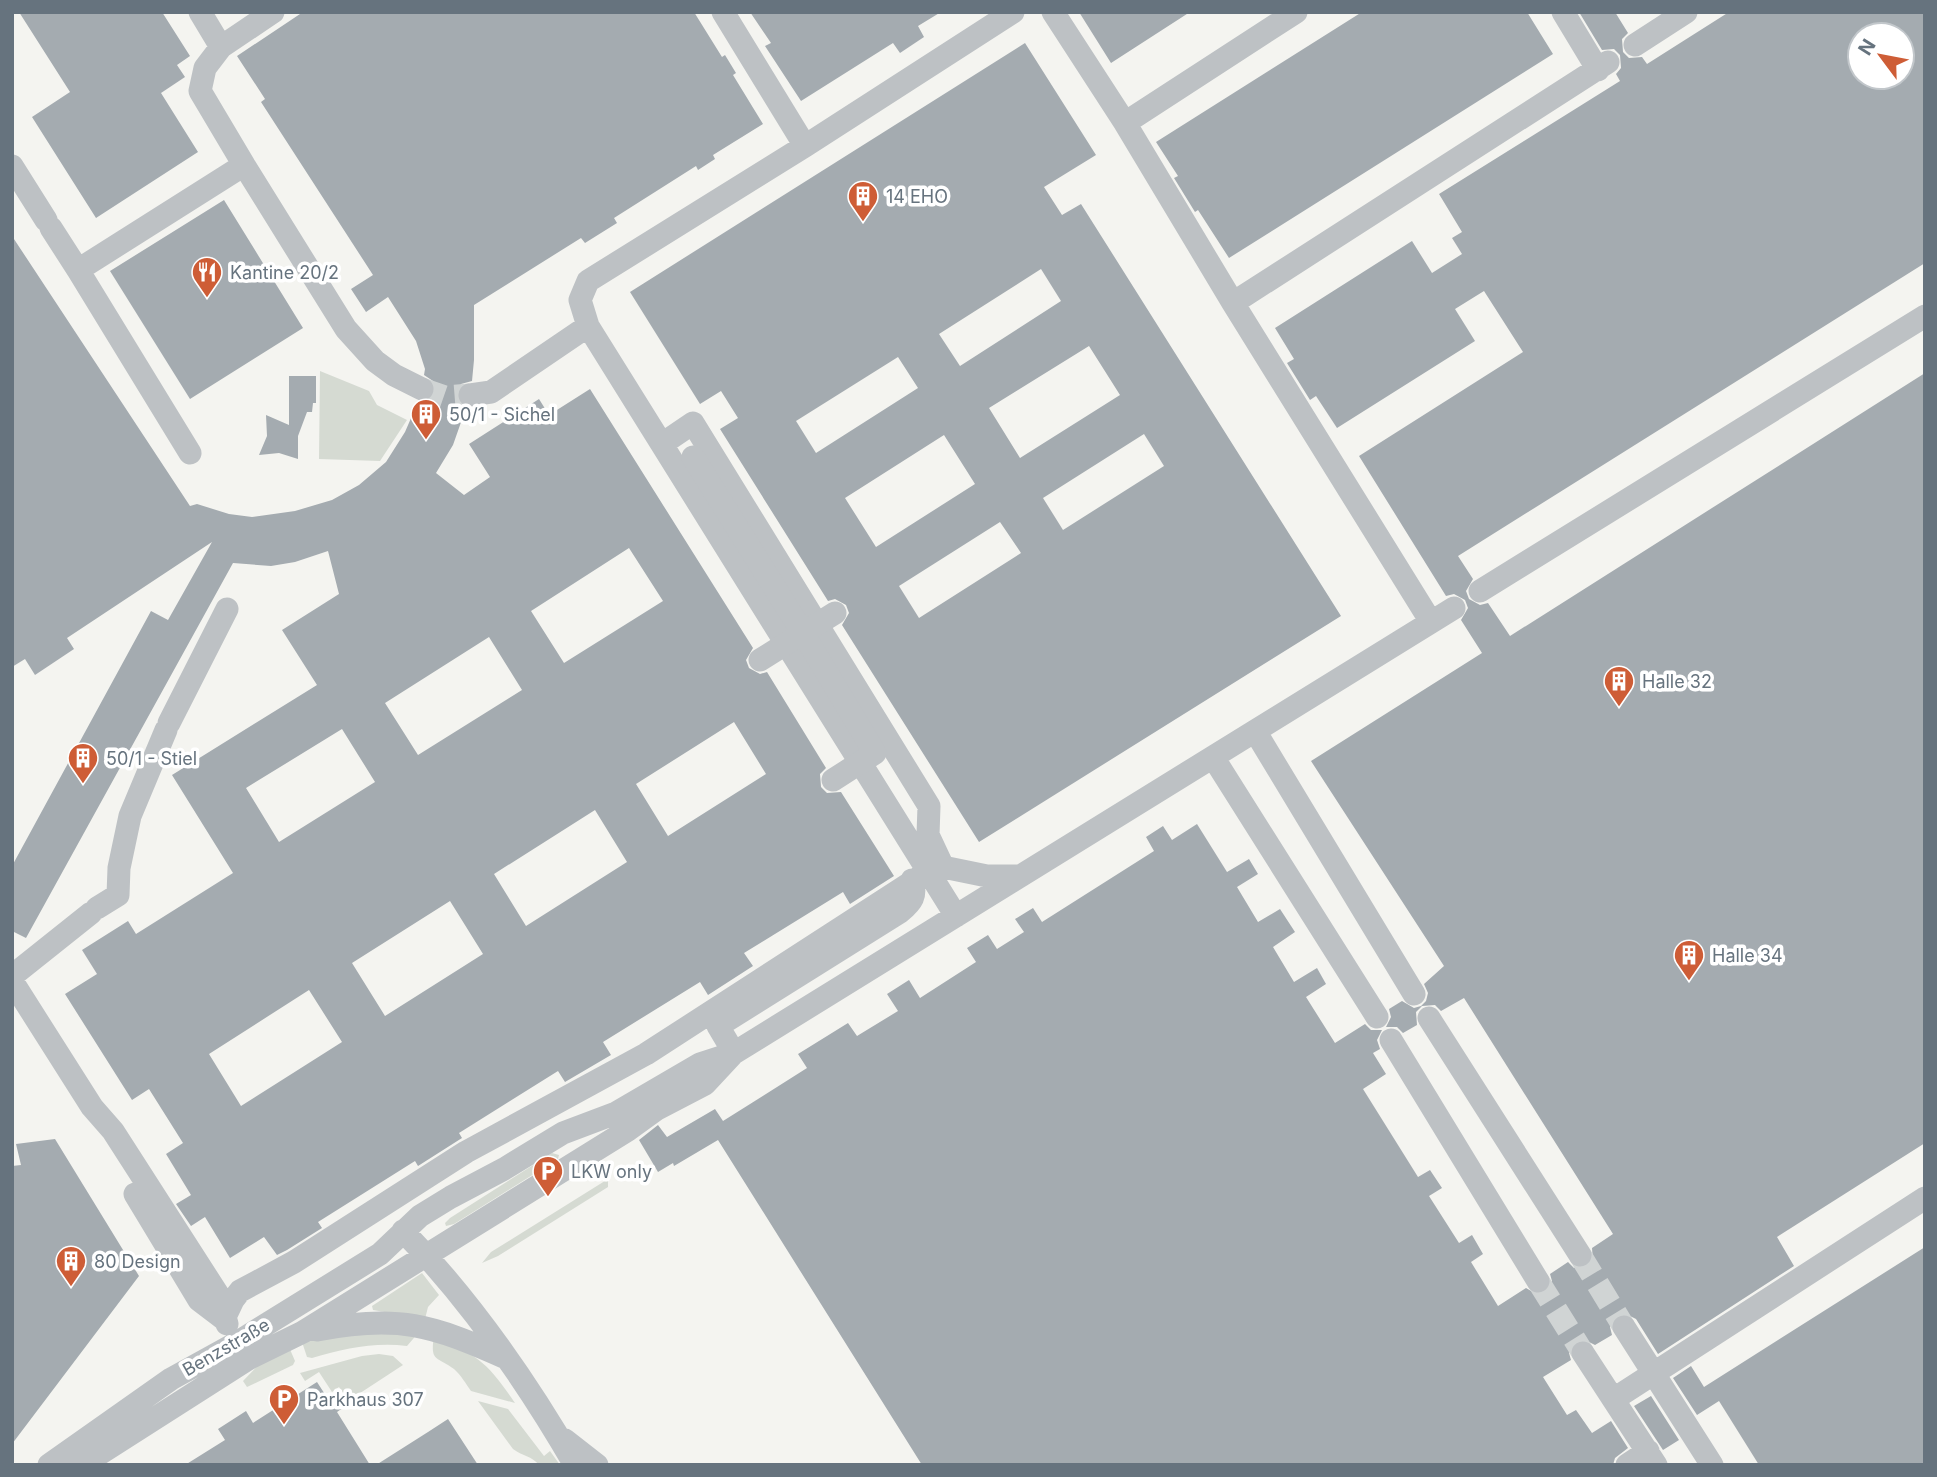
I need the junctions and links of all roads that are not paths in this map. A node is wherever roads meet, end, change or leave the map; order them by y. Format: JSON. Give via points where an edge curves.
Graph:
{"nodes":[{"id":1,"x":200,"y":12,"type":"edge"},
{"id":2,"x":273,"y":12,"type":"edge"},
{"id":3,"x":723,"y":12,"type":"edge"},
{"id":4,"x":1013,"y":12,"type":"edge"},
{"id":5,"x":1053,"y":12,"type":"edge"},
{"id":6,"x":1296,"y":12,"type":"edge"},
{"id":7,"x":1563,"y":12,"type":"edge"},
{"id":8,"x":1686,"y":12,"type":"edge"},
{"id":9,"x":1635,"y":45,"type":"dead end"},
{"id":10,"x":221,"y":47,"type":"junction"},
{"id":11,"x":1125,"y":123,"type":"junction"},
{"id":12,"x":806,"y":146,"type":"junction"},
{"id":13,"x":244,"y":165,"type":"junction"},
{"id":14,"x":12,"y":166,"type":"edge"},
{"id":15,"x":78,"y":270,"type":"junction"},
{"id":16,"x":1233,"y":303,"type":"junction"},
{"id":17,"x":1925,"y":316,"type":"edge"},
{"id":18,"x":588,"y":326,"type":"junction"},
{"id":19,"x":422,"y":389,"type":"tunnel mouth"},
{"id":20,"x":470,"y":395,"type":"tunnel mouth"},
{"id":21,"x":678,"y":434,"type":"junction"},
{"id":22,"x":190,"y":453,"type":"dead end"},
{"id":23,"x":1480,"y":591,"type":"dead end"},
{"id":24,"x":1454,"y":608,"type":"dead end"},
{"id":25,"x":227,"y":609,"type":"dead end"},
{"id":26,"x":835,"y":613,"type":"dead end"},
{"id":27,"x":1431,"y":622,"type":"junction"},
{"id":28,"x":803,"y":633,"type":"junction"},
{"id":29,"x":760,"y":660,"type":"dead end"},
{"id":30,"x":1255,"y":731,"type":"junction"},
{"id":31,"x":1213,"y":757,"type":"junction"},
{"id":32,"x":833,"y":780,"type":"dead end"},
{"id":33,"x":928,"y":873,"type":"junction"},
{"id":34,"x":1019,"y":876,"type":"junction"},
{"id":35,"x":956,"y":916,"type":"junction"},
{"id":36,"x":12,"y":979,"type":"edge"},
{"id":37,"x":1414,"y":994,"type":"dead end"},
{"id":38,"x":1377,"y":1017,"type":"dead end"},
{"id":39,"x":1429,"y":1018,"type":"dead end"},
{"id":40,"x":1391,"y":1040,"type":"dead end"},
{"id":41,"x":734,"y":1053,"type":"junction"},
{"id":42,"x":652,"y":1102,"type":"junction"},
{"id":43,"x":1925,"y":1198,"type":"edge"},
{"id":44,"x":403,"y":1231,"type":"junction"},
{"id":45,"x":1580,"y":1255,"type":"tunnel mouth"},
{"id":46,"x":427,"y":1256,"type":"junction"},
{"id":47,"x":1538,"y":1281,"type":"tunnel mouth"},
{"id":48,"x":224,"y":1319,"type":"junction"},
{"id":49,"x":1624,"y":1327,"type":"tunnel mouth"},
{"id":50,"x":303,"y":1332,"type":"junction"},
{"id":51,"x":243,"y":1350,"type":"junction"},
{"id":52,"x":1583,"y":1353,"type":"tunnel mouth"},
{"id":53,"x":506,"y":1358,"type":"junction"},
{"id":54,"x":1655,"y":1373,"type":"junction"},
{"id":55,"x":1614,"y":1399,"type":"junction"},
{"id":56,"x":557,"y":1434,"type":"junction"},
{"id":57,"x":1652,"y":1458,"type":"edge"},
{"id":58,"x":49,"y":1465,"type":"edge"},
{"id":59,"x":82,"y":1465,"type":"edge"},
{"id":60,"x":575,"y":1465,"type":"edge"},
{"id":61,"x":597,"y":1465,"type":"edge"},
{"id":62,"x":1627,"y":1465,"type":"edge"},
{"id":63,"x":1712,"y":1465,"type":"edge"}],
"edges":[{"from":1,"to":10,"type":"street"},
{"from":2,"to":10,"type":"street"},
{"from":3,"to":12,"type":"street"},
{"from":4,"to":12,"type":"street"},
{"from":5,"to":11,"type":"street"},
{"from":6,"to":11,"type":"street"},
{"from":7,"to":16,"type":"street","via":[[1603,66]]},
{"from":8,"to":9,"type":"street"},
{"from":10,"to":13,"type":"street","via":[[205,68],[200,91]]},
{"from":11,"to":16,"type":"street"},
{"from":12,"to":18,"type":"street","via":[[588,281],[580,300]]},
{"from":13,"to":15,"type":"street"},
{"from":13,"to":19,"type":"street","via":[[321,299],[375,361]]},
{"from":14,"to":15,"type":"street"},
{"from":15,"to":22,"type":"street"},
{"from":16,"to":27,"type":"street"},
{"from":17,"to":23,"type":"street"},
{"from":18,"to":20,"type":"street","via":[[491,392]]},
{"from":18,"to":21,"type":"street"},
{"from":21,"to":28,"type":"street","bridge":true},
{"from":21,"to":33,"type":"street"},
{"from":21,"to":33,"type":"street","via":[[929,806]]},
{"from":24,"to":27,"type":"street"},
{"from":25,"to":36,"type":"street","via":[[168,726],[130,816],[118,895]]},
{"from":26,"to":28,"type":"street","bridge":true},
{"from":27,"to":30,"type":"street"},
{"from":28,"to":29,"type":"street","bridge":true},
{"from":28,"to":32,"type":"street","bridge":true,"via":[[875,753]]},
{"from":30,"to":31,"type":"street"},
{"from":30,"to":37,"type":"street"},
{"from":31,"to":34,"type":"street"},
{"from":31,"to":38,"type":"street"},
{"from":33,"to":34,"type":"street"},
{"from":33,"to":35,"type":"street"},
{"from":33,"to":41,"type":"street","via":[[911,904],[718,1026]]},
{"from":33,"to":48,"type":"street","via":[[646,1054],[466,1152],[294,1262],[240,1291]]},
{"from":34,"to":35,"type":"street"},
{"from":35,"to":41,"type":"street"},
{"from":36,"to":48,"type":"street","via":[[92,1107],[101,1137],[184,1259],[219,1296]]},
{"from":39,"to":45,"type":"street"},
{"from":40,"to":47,"type":"street"},
{"from":41,"to":42,"type":"street","via":[[705,1084]]},
{"from":42,"to":44,"type":"street","name":"Benzstraße","via":[[563,1133],[451,1197]]},
{"from":42,"to":46,"type":"street","name":"Benzstraße","via":[[628,1130]]},
{"from":43,"to":54,"type":"street"},
{"from":44,"to":46,"type":"street"},
{"from":44,"to":51,"type":"street","name":"Benzstraße","via":[[380,1254]]},
{"from":46,"to":50,"type":"street","name":"Benzstraße"},
{"from":46,"to":53,"type":"street","via":[[456,1287]]},
{"from":48,"to":51,"type":"street"},
{"from":49,"to":54,"type":"street"},
{"from":50,"to":51,"type":"street","name":"Benzstraße"},
{"from":50,"to":53,"type":"street","name":"Benzstraße","via":[[368,1322],[408,1323]]},
{"from":51,"to":58,"type":"street","name":"Benzstraße","via":[[171,1379]]},
{"from":51,"to":59,"type":"street","name":"Benzstraße"},
{"from":52,"to":55,"type":"street"},
{"from":53,"to":56,"type":"street"},
{"from":54,"to":55,"type":"street"},
{"from":54,"to":63,"type":"street"},
{"from":55,"to":57,"type":"street"},
{"from":56,"to":60,"type":"street"},
{"from":56,"to":61,"type":"street"},
{"from":57,"to":62,"type":"street"}]}
